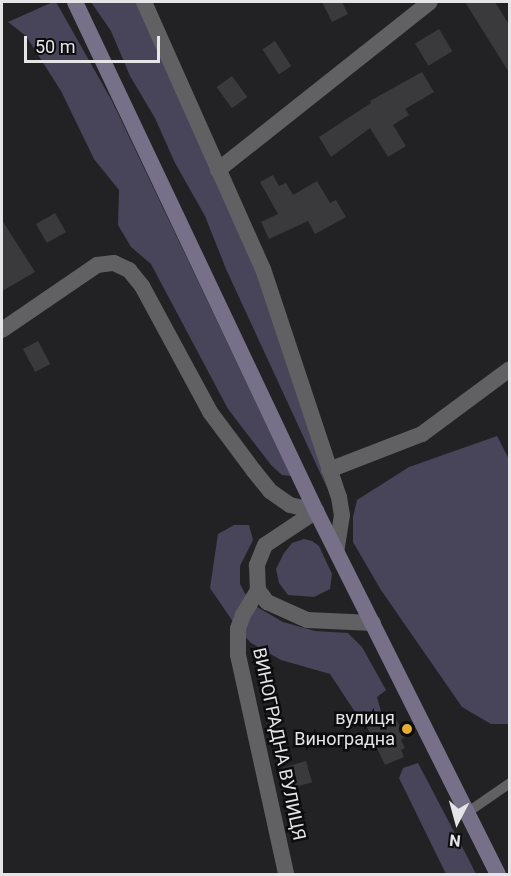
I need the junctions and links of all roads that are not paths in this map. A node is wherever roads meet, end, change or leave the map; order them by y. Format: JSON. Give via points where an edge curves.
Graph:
{"nodes":[{"id":1,"x":75,"y":2,"type":"edge"},
{"id":2,"x":144,"y":2,"type":"edge"},
{"id":3,"x":430,"y":2,"type":"edge"},
{"id":4,"x":218,"y":170,"type":"junction"},
{"id":5,"x":2,"y":330,"type":"edge"},
{"id":6,"x":510,"y":369,"type":"edge"},
{"id":7,"x":329,"y":470,"type":"junction"},
{"id":8,"x":316,"y":511,"type":"junction"},
{"id":9,"x":336,"y":551,"type":"junction"},
{"id":10,"x":258,"y":591,"type":"junction"},
{"id":11,"x":373,"y":623,"type":"junction"},
{"id":12,"x":510,"y":783,"type":"edge"},
{"id":13,"x":468,"y":812,"type":"junction"},
{"id":14,"x":286,"y":874,"type":"edge"},
{"id":15,"x":498,"y":874,"type":"edge"}],
"edges":[{"from":1,"to":8,"type":"main road"},
{"from":2,"to":4,"type":"street"},
{"from":3,"to":4,"type":"street"},
{"from":4,"to":7,"type":"street","via":[[263,269]]},
{"from":5,"to":8,"type":"street","via":[[97,265],[114,263],[129,270],[142,286],[210,412],[270,491],[290,505]]},
{"from":6,"to":7,"type":"street","via":[[422,434]]},
{"from":7,"to":9,"type":"street","via":[[342,515]]},
{"from":8,"to":9,"type":"main road"},
{"from":8,"to":10,"type":"street","via":[[265,545],[257,565]]},
{"from":9,"to":11,"type":"main road"},
{"from":10,"to":11,"type":"street","via":[[267,602],[307,620]]},
{"from":10,"to":14,"type":"street","name":"ВИНОГРАДНА ВУЛИЦЯ","via":[[238,629],[238,655]]},
{"from":11,"to":13,"type":"main road"},
{"from":12,"to":13,"type":"lane"},
{"from":13,"to":15,"type":"main road"}]}
